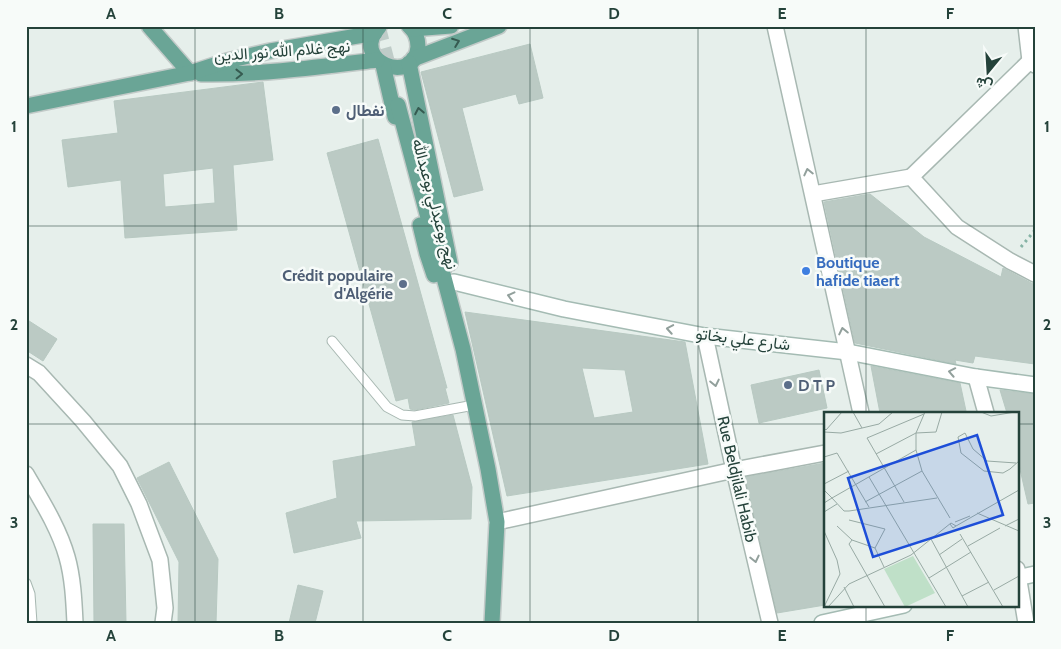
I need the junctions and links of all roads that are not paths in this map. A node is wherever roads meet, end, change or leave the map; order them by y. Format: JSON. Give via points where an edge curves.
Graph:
{"nodes":[{"id":1,"x":148,"y":26,"type":"edge"},
{"id":2,"x":451,"y":26,"type":"edge"},
{"id":3,"x":499,"y":26,"type":"edge"},
{"id":4,"x":775,"y":26,"type":"edge"},
{"id":5,"x":1026,"y":26,"type":"edge"},
{"id":6,"x":411,"y":28,"type":"edge"},
{"id":7,"x":376,"y":29,"type":"edge"},
{"id":8,"x":411,"y":61,"type":"junction"},
{"id":9,"x":380,"y":62,"type":"junction"},
{"id":10,"x":1032,"y":63,"type":"edge"},
{"id":11,"x":190,"y":73,"type":"junction"},
{"id":12,"x":398,"y":105,"type":"dead end"},
{"id":13,"x":26,"y":106,"type":"edge"},
{"id":14,"x":911,"y":177,"type":"junction"},
{"id":15,"x":812,"y":194,"type":"junction"},
{"id":16,"x":1035,"y":274,"type":"edge"},
{"id":17,"x":454,"y":282,"type":"junction"},
{"id":18,"x":705,"y":336,"type":"junction"},
{"id":19,"x":332,"y":341,"type":"dead end"},
{"id":20,"x":463,"y":349,"type":"junction"},
{"id":21,"x":848,"y":352,"type":"junction"},
{"id":22,"x":26,"y":365,"type":"edge"},
{"id":23,"x":976,"y":377,"type":"junction"},
{"id":24,"x":1035,"y":385,"type":"edge"},
{"id":25,"x":474,"y":405,"type":"junction"},
{"id":26,"x":861,"y":412,"type":"edge"},
{"id":27,"x":986,"y":412,"type":"edge"},
{"id":28,"x":824,"y":453,"type":"edge"},
{"id":29,"x":734,"y":470,"type":"junction"},
{"id":30,"x":26,"y":474,"type":"edge"},
{"id":31,"x":497,"y":522,"type":"junction"},
{"id":32,"x":1035,"y":574,"type":"edge"},
{"id":33,"x":1018,"y":575,"type":"edge"},
{"id":34,"x":26,"y":583,"type":"edge"},
{"id":35,"x":899,"y":606,"type":"edge"},
{"id":36,"x":32,"y":623,"type":"edge"},
{"id":37,"x":75,"y":623,"type":"edge"},
{"id":38,"x":163,"y":623,"type":"edge"},
{"id":39,"x":492,"y":623,"type":"edge"},
{"id":40,"x":770,"y":623,"type":"edge"},
{"id":41,"x":822,"y":623,"type":"edge"},
{"id":42,"x":1026,"y":623,"type":"edge"}],
"edges":[{"from":1,"to":11,"type":"main road"},
{"from":2,"to":6,"type":"main road"},
{"from":8,"to":3,"type":"main road","name":"نهج غلام الله نور الدين","one_way":true},
{"from":15,"to":4,"type":"street","one_way":true},
{"from":5,"to":10,"type":"street"},
{"from":6,"to":8,"type":"main road","name":"نهج بوعبدلي بوعبدالله","via":[[418,44]]},
{"from":7,"to":9,"type":"main road","name":"نهج بوعبدلي بوعبدالله","via":[[371,47]]},
{"from":7,"to":11,"type":"main road","name":"نهج غلام الله نور الدين","via":[[227,61]]},
{"from":8,"to":9,"type":"main road","name":"نهج غلام الله نور الدين","via":[[396,68]]},
{"from":17,"to":8,"type":"main road","name":"نهج بوعبدلي بوعبدالله","one_way":true},
{"from":11,"to":9,"type":"main road","name":"نهج غلام الله نور الدين","one_way":true,"via":[[240,74]]},
{"from":9,"to":20,"type":"main road","name":"نهج بوعبدلي بوعبدالله","via":[[426,254]]},
{"from":10,"to":14,"type":"street"},
{"from":11,"to":13,"type":"main road","name":"نهج غلام الله نور الدين"},
{"from":12,"to":20,"type":"main road","name":"نهج بوعبدلي بوعبدالله"},
{"from":14,"to":15,"type":"street"},
{"from":14,"to":16,"type":"street","via":[[957,227]]},
{"from":21,"to":15,"type":"street","one_way":true},
{"from":18,"to":17,"type":"street","name":"شارع علي بخاتو","one_way":true,"via":[[564,309]]},
{"from":17,"to":20,"type":"main road","name":"نهج بوعبدلي بوعبدالله"},
{"from":18,"to":21,"type":"street","name":"شارع علي بخاتو"},
{"from":18,"to":29,"type":"street","name":"Rue Beldjilali Habib","one_way":true},
{"from":19,"to":25,"type":"lane","via":[[387,407],[402,415],[415,416]]},
{"from":20,"to":25,"type":"main road","name":"نهج بوعبدلي بوعبدالله"},
{"from":23,"to":21,"type":"street","name":"شارع علي بخاتو","one_way":true},
{"from":21,"to":26,"type":"street"},
{"from":22,"to":38,"type":"street","via":[[39,374],[83,421],[120,466],[139,504],[160,560],[165,608]]},
{"from":23,"to":24,"type":"street","name":"شارع علي بخاتو"},
{"from":23,"to":27,"type":"street"},
{"from":25,"to":31,"type":"main road","name":"نهج بوعبدلي بوعبدالله"},
{"from":28,"to":29,"type":"street"},
{"from":29,"to":31,"type":"street"},
{"from":29,"to":40,"type":"street","name":"Rue Beldjilali Habib","one_way":true},
{"from":30,"to":37,"type":"street","via":[[49,513],[67,558]]},
{"from":31,"to":39,"type":"main road","name":"نهج بوعبدلي بوعبدالله"},
{"from":32,"to":33,"type":"street"},
{"from":33,"to":42,"type":"street"},
{"from":34,"to":36,"type":"lane"},
{"from":35,"to":41,"type":"street"}]}
